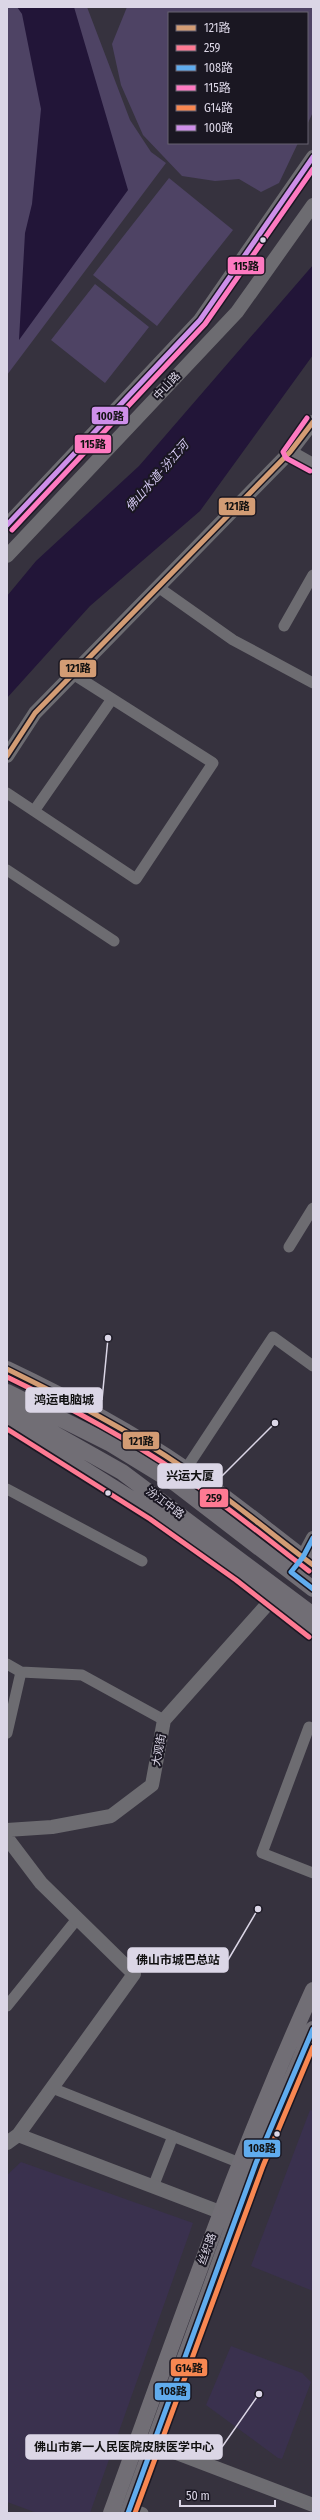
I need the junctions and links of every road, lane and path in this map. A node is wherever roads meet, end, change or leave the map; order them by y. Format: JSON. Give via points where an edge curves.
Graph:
{"nodes":[{"id":1,"x":313,"y":157,"type":"edge"},
{"id":2,"x":313,"y":205,"type":"edge"},
{"id":3,"x":313,"y":422,"type":"edge"},
{"id":4,"x":290,"y":452,"type":"junction"},
{"id":5,"x":313,"y":465,"type":"edge"},
{"id":6,"x":7,"y":524,"type":"edge"},
{"id":7,"x":7,"y":556,"type":"edge"},
{"id":8,"x":313,"y":575,"type":"edge"},
{"id":9,"x":158,"y":587,"type":"junction"},
{"id":10,"x":284,"y":626,"type":"dead end"},
{"id":11,"x":73,"y":674,"type":"junction"},
{"id":12,"x":313,"y":683,"type":"edge"},
{"id":13,"x":112,"y":699,"type":"junction"},
{"id":14,"x":7,"y":756,"type":"edge"},
{"id":15,"x":7,"y":792,"type":"edge"},
{"id":16,"x":34,"y":811,"type":"junction"},
{"id":17,"x":7,"y":870,"type":"edge"},
{"id":18,"x":114,"y":941,"type":"dead end"},
{"id":19,"x":313,"y":1208,"type":"edge"},
{"id":20,"x":289,"y":1247,"type":"dead end"},
{"id":21,"x":313,"y":1366,"type":"edge"},
{"id":22,"x":7,"y":1369,"type":"edge"},
{"id":23,"x":7,"y":1392,"type":"edge"},
{"id":24,"x":7,"y":1407,"type":"edge"},
{"id":25,"x":7,"y":1422,"type":"edge"},
{"id":26,"x":186,"y":1469,"type":"junction"},
{"id":27,"x":176,"y":1484,"type":"junction"},
{"id":28,"x":7,"y":1489,"type":"edge"},
{"id":29,"x":313,"y":1538,"type":"edge"},
{"id":30,"x":142,"y":1561,"type":"dead end"},
{"id":31,"x":308,"y":1561,"type":"edge"},
{"id":32,"x":291,"y":1572,"type":"junction"},
{"id":33,"x":313,"y":1589,"type":"edge"},
{"id":34,"x":272,"y":1599,"type":"junction"},
{"id":35,"x":313,"y":1615,"type":"edge"},
{"id":36,"x":313,"y":1632,"type":"edge"},
{"id":37,"x":7,"y":1664,"type":"edge"},
{"id":38,"x":21,"y":1672,"type":"junction"},
{"id":39,"x":164,"y":1720,"type":"junction"},
{"id":40,"x":309,"y":1727,"type":"dead end"},
{"id":41,"x":7,"y":1733,"type":"edge"},
{"id":42,"x":7,"y":1830,"type":"edge"},
{"id":43,"x":7,"y":1838,"type":"edge"},
{"id":44,"x":313,"y":1873,"type":"edge"},
{"id":45,"x":77,"y":1919,"type":"junction"},
{"id":46,"x":313,"y":1990,"type":"edge"},
{"id":47,"x":7,"y":2006,"type":"edge"},
{"id":48,"x":313,"y":2029,"type":"edge"},
{"id":49,"x":52,"y":2088,"type":"junction"},
{"id":50,"x":173,"y":2136,"type":"junction"},
{"id":51,"x":13,"y":2139,"type":"edge"},
{"id":52,"x":240,"y":2163,"type":"junction"},
{"id":53,"x":153,"y":2187,"type":"junction"},
{"id":54,"x":220,"y":2212,"type":"junction"},
{"id":55,"x":153,"y":2444,"type":"junction"},
{"id":56,"x":313,"y":2505,"type":"edge"},
{"id":57,"x":134,"y":2511,"type":"edge"},
{"id":58,"x":111,"y":2513,"type":"edge"}],
"edges":[{"from":1,"to":6,"type":"street","name":"中山路","via":[[200,320]]},
{"from":2,"to":7,"type":"street","name":"中山路","via":[[237,312]]},
{"from":3,"to":4,"type":"street"},
{"from":4,"to":5,"type":"street"},
{"from":4,"to":9,"type":"street"},
{"from":8,"to":10,"type":"street"},
{"from":9,"to":11,"type":"street"},
{"from":9,"to":12,"type":"street","via":[[233,640]]},
{"from":11,"to":13,"type":"street"},
{"from":11,"to":14,"type":"street","via":[[35,713]]},
{"from":13,"to":16,"type":"street"},
{"from":13,"to":16,"type":"street","via":[[213,763],[136,879]]},
{"from":15,"to":16,"type":"street"},
{"from":17,"to":18,"type":"street"},
{"from":19,"to":20,"type":"street"},
{"from":21,"to":26,"type":"street","via":[[273,1337]]},
{"from":22,"to":26,"type":"main road","via":[[60,1394]]},
{"from":23,"to":27,"type":"main road","name":"汾江中路","via":[[109,1443]]},
{"from":24,"to":35,"type":"main road","name":"汾江中路","via":[[122,1472]]},
{"from":25,"to":34,"type":"main road","via":[[154,1513]]},
{"from":26,"to":27,"type":"street"},
{"from":26,"to":31,"type":"main road"},
{"from":27,"to":32,"type":"main road","name":"汾江中路"},
{"from":28,"to":30,"type":"street"},
{"from":29,"to":31,"type":"street"},
{"from":31,"to":32,"type":"street"},
{"from":32,"to":33,"type":"main road","name":"汾江中路"},
{"from":34,"to":36,"type":"main road"},
{"from":34,"to":39,"type":"street","name":"大观街"},
{"from":37,"to":38,"type":"street"},
{"from":38,"to":39,"type":"street","via":[[82,1675]]},
{"from":38,"to":41,"type":"street"},
{"from":39,"to":42,"type":"street","name":"大观街","via":[[152,1784],[111,1816],[52,1827]]},
{"from":40,"to":44,"type":"street","via":[[262,1853]]},
{"from":43,"to":45,"type":"street","via":[[41,1883]]},
{"from":45,"to":47,"type":"street"},
{"from":45,"to":49,"type":"street","via":[[134,1974]]},
{"from":46,"to":52,"type":"main road","name":"丝织路"},
{"from":48,"to":55,"type":"main road","name":"丝织路","via":[[256,2163]]},
{"from":49,"to":50,"type":"street"},
{"from":49,"to":51,"type":"street"},
{"from":50,"to":52,"type":"street"},
{"from":50,"to":53,"type":"street"},
{"from":51,"to":53,"type":"street"},
{"from":52,"to":54,"type":"main road","name":"丝织路"},
{"from":53,"to":54,"type":"street"},
{"from":54,"to":58,"type":"main road","name":"丝织路"},
{"from":55,"to":56,"type":"street"},
{"from":55,"to":57,"type":"main road","name":"丝织路"}]}
